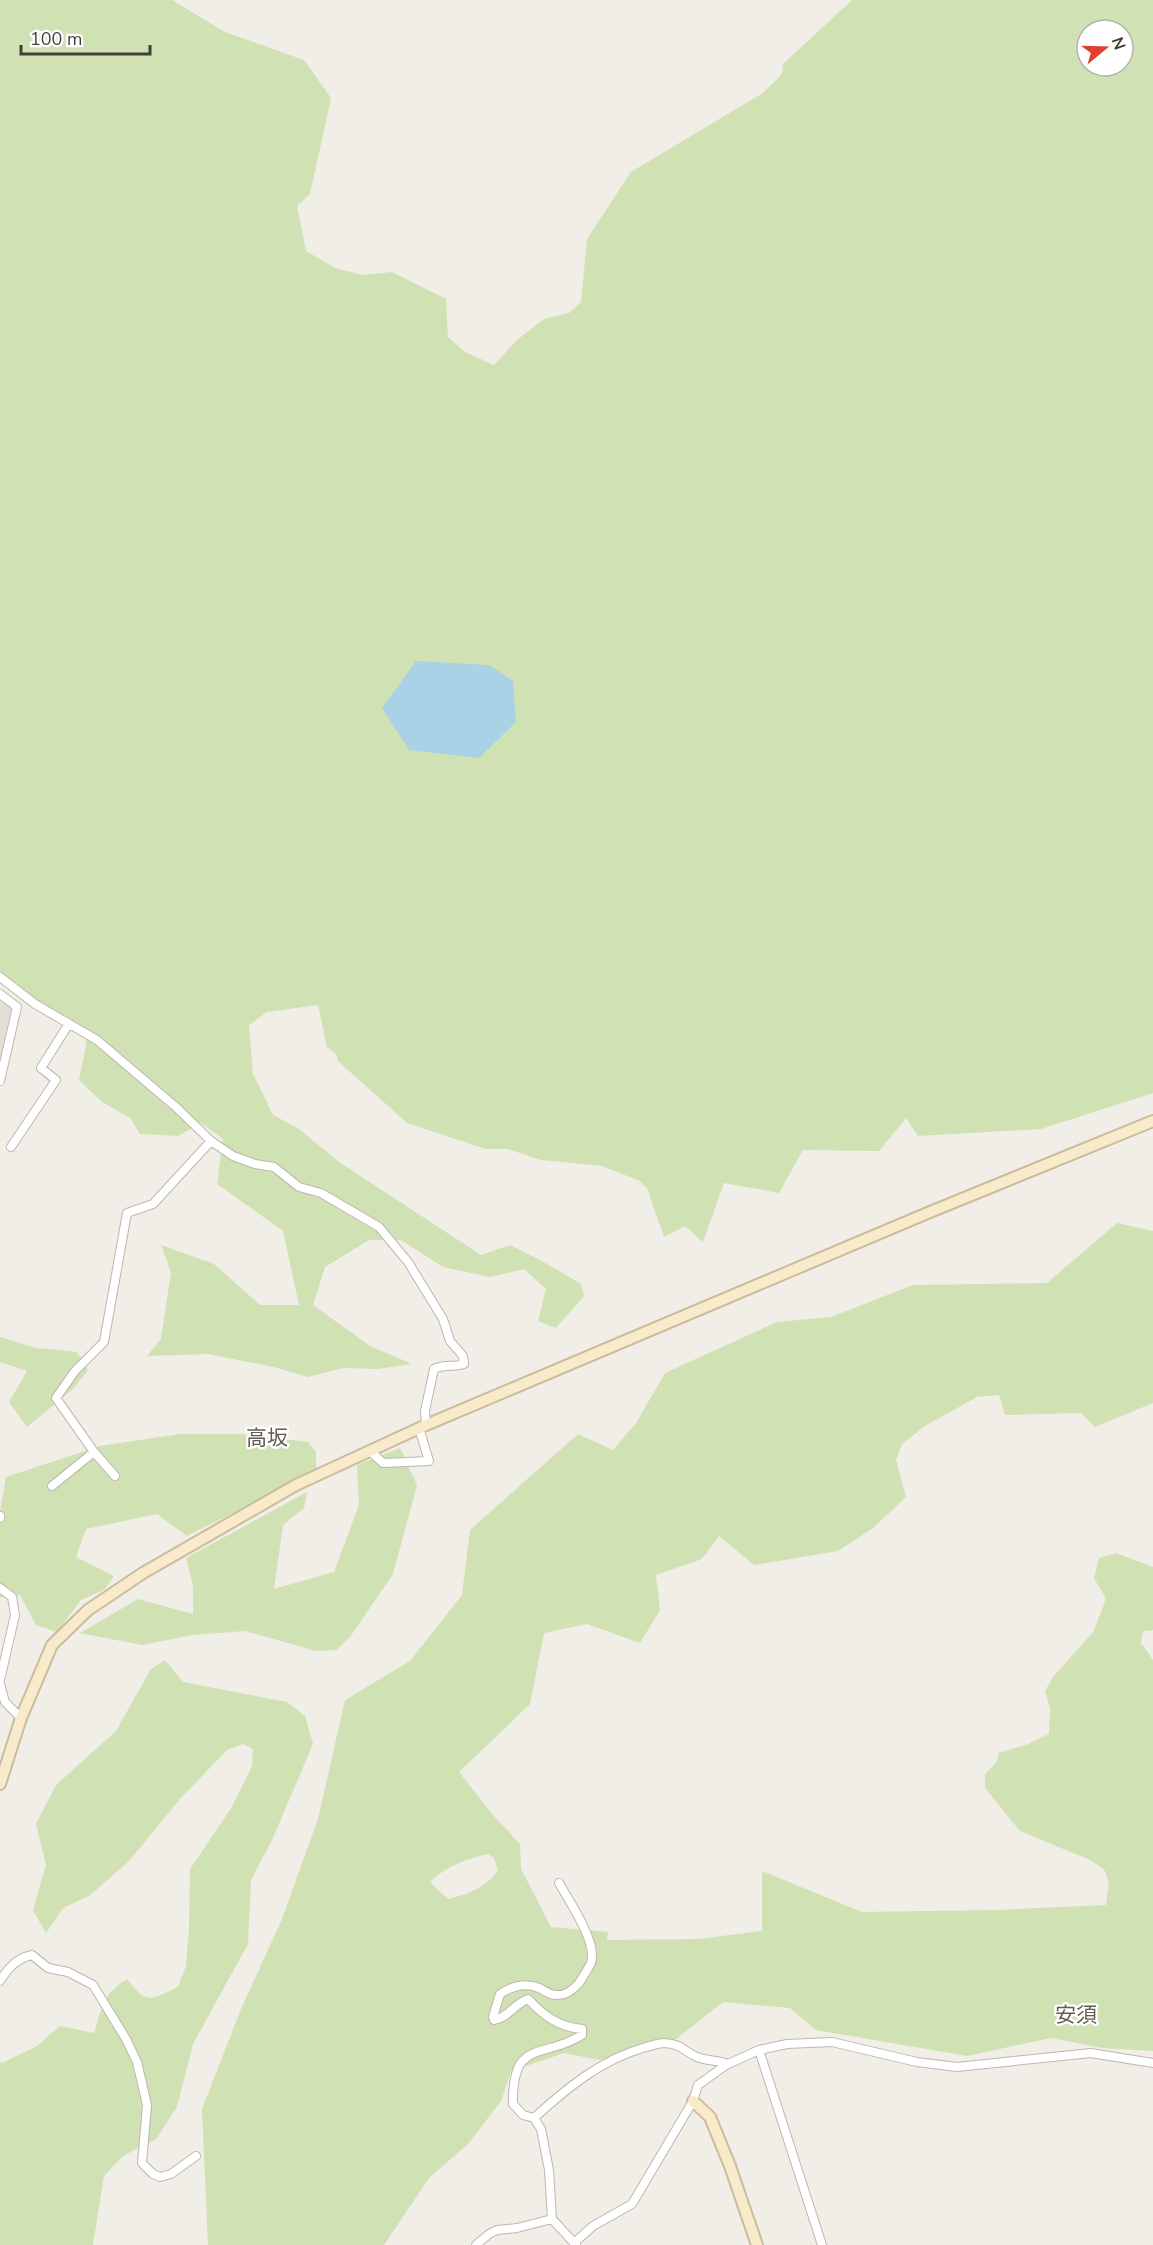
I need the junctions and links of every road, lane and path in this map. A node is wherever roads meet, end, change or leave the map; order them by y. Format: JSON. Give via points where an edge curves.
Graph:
{"nodes":[{"id":1,"x":0,"y":977,"type":"edge"},
{"id":2,"x":0,"y":994,"type":"edge"},
{"id":3,"x":68,"y":1025,"type":"junction"},
{"id":4,"x":0,"y":1081,"type":"edge"},
{"id":5,"x":1153,"y":1121,"type":"edge"},
{"id":6,"x":211,"y":1141,"type":"junction"},
{"id":7,"x":11,"y":1147,"type":"dead end"},
{"id":8,"x":422,"y":1426,"type":"junction"},
{"id":9,"x":370,"y":1451,"type":"junction"},
{"id":10,"x":94,"y":1452,"type":"junction"},
{"id":11,"x":115,"y":1476,"type":"dead end"},
{"id":12,"x":52,"y":1486,"type":"dead end"},
{"id":13,"x":0,"y":1588,"type":"edge"},
{"id":14,"x":0,"y":1682,"type":"edge"},
{"id":15,"x":21,"y":1718,"type":"junction"},
{"id":16,"x":0,"y":1784,"type":"edge"},
{"id":17,"x":559,"y":1883,"type":"dead end"},
{"id":18,"x":0,"y":1981,"type":"edge"},
{"id":19,"x":759,"y":2050,"type":"junction"},
{"id":20,"x":1153,"y":2062,"type":"edge"},
{"id":21,"x":728,"y":2064,"type":"junction"},
{"id":22,"x":693,"y":2101,"type":"junction"},
{"id":23,"x":534,"y":2118,"type":"junction"},
{"id":24,"x":196,"y":2156,"type":"dead end"},
{"id":25,"x":552,"y":2218,"type":"junction"},
{"id":26,"x":575,"y":2244,"type":"edge"},
{"id":27,"x":476,"y":2245,"type":"edge"},
{"id":28,"x":757,"y":2245,"type":"edge"},
{"id":29,"x":822,"y":2245,"type":"edge"}],
"edges":[{"from":1,"to":3,"type":"street"},
{"from":2,"to":4,"type":"street","via":[[17,1007]]},
{"from":3,"to":6,"type":"street","via":[[97,1040]]},
{"from":3,"to":7,"type":"street","via":[[41,1068],[56,1080]]},
{"from":5,"to":8,"type":"street"},
{"from":6,"to":8,"type":"street","via":[[233,1156],[274,1167],[299,1187],[321,1193],[379,1227],[408,1262],[443,1319],[464,1364],[445,1364],[434,1369]]},
{"from":6,"to":10,"type":"street","via":[[153,1204],[127,1213],[104,1342],[75,1371],[56,1398]]},
{"from":8,"to":9,"type":"street"},
{"from":8,"to":9,"type":"street","via":[[429,1461],[383,1463]]},
{"from":9,"to":15,"type":"street","via":[[296,1485],[88,1610],[52,1645]]},
{"from":10,"to":11,"type":"street"},
{"from":10,"to":12,"type":"street"},
{"from":13,"to":14,"type":"street","via":[[12,1597],[15,1615]]},
{"from":14,"to":15,"type":"street","via":[[5,1702]]},
{"from":15,"to":16,"type":"street"},
{"from":17,"to":23,"type":"street","via":[[589,1938],[591,1963],[567,1994],[554,1995],[524,1984],[510,1988],[500,1994],[493,2017],[503,2019],[528,1999],[560,2025],[582,2029],[575,2039],[524,2059],[515,2074],[513,2104],[523,2115]]},
{"from":18,"to":24,"type":"street","via":[[21,1958],[32,1955],[48,1968],[68,1972],[93,1985],[138,2062],[147,2105],[142,2163],[160,2178]]},
{"from":19,"to":20,"type":"street","via":[[832,2042],[957,2067],[1091,2053]]},
{"from":19,"to":21,"type":"street"},
{"from":19,"to":29,"type":"street"},
{"from":21,"to":22,"type":"street","via":[[698,2085]]},
{"from":21,"to":23,"type":"street","via":[[663,2043],[634,2051],[602,2065]]},
{"from":22,"to":26,"type":"street","via":[[632,2204],[593,2226]]},
{"from":22,"to":28,"type":"street","via":[[710,2117]]},
{"from":23,"to":25,"type":"street","via":[[541,2129],[549,2170]]},
{"from":25,"to":26,"type":"street"},
{"from":25,"to":27,"type":"street","via":[[497,2230]]}]}
